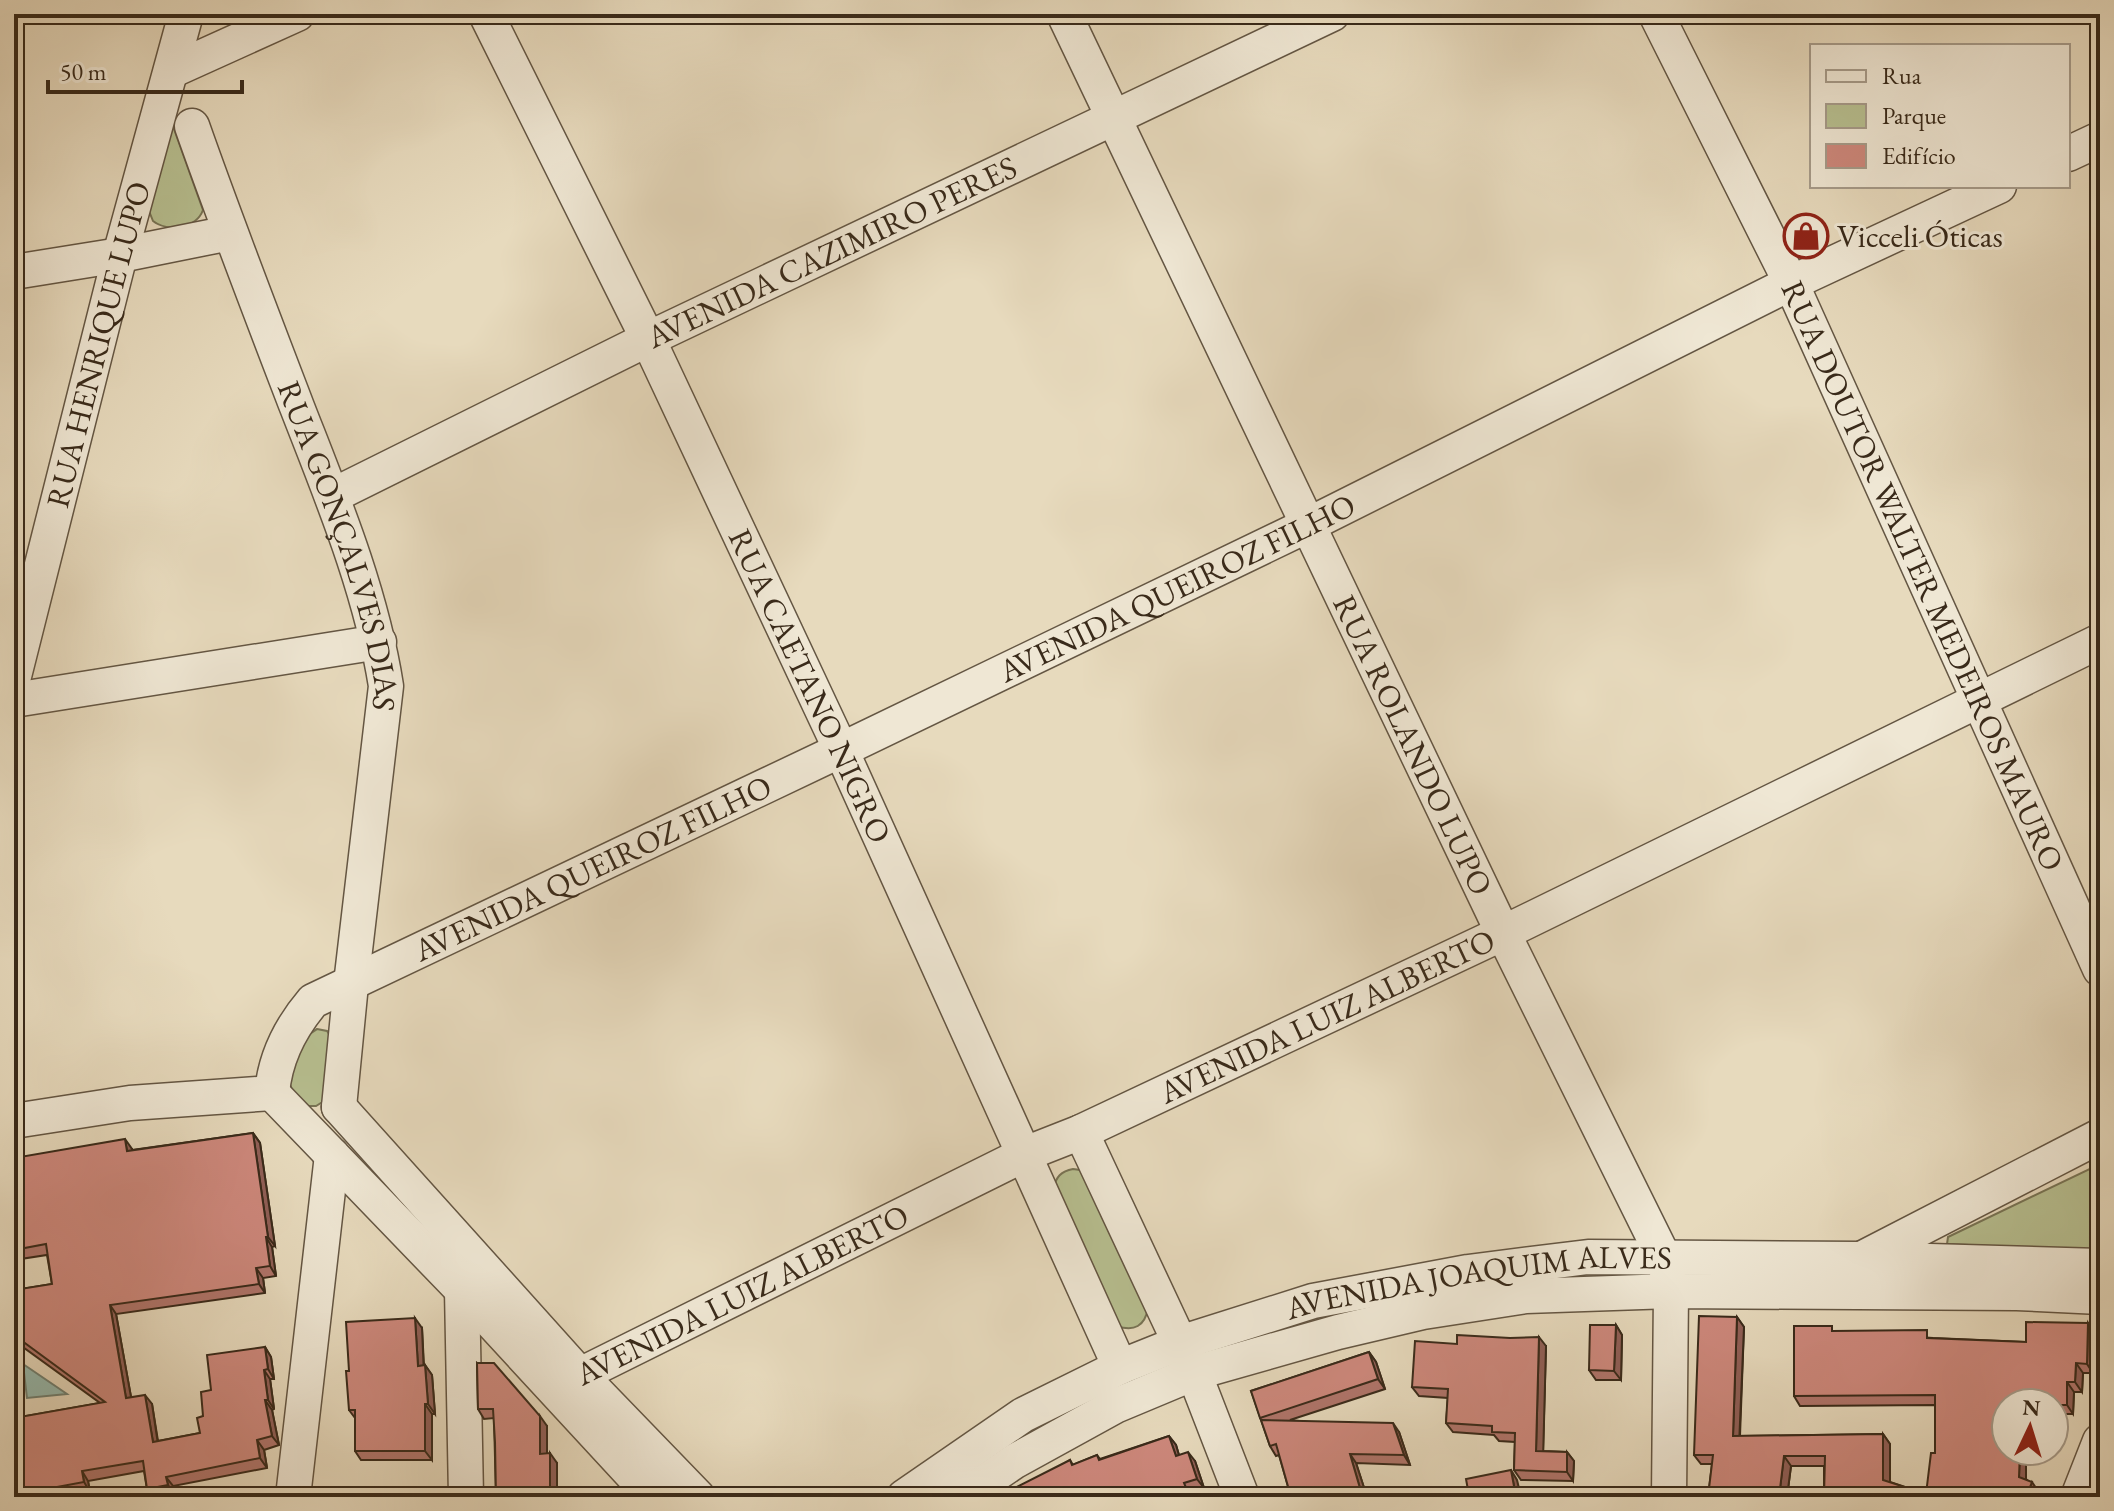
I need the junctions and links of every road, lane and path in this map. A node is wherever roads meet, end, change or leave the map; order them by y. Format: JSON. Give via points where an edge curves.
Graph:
{"nodes":[{"id":1,"x":186,"y":14,"type":"edge"},
{"id":2,"x":297,"y":14,"type":"edge"},
{"id":3,"x":486,"y":14,"type":"edge"},
{"id":4,"x":1064,"y":14,"type":"edge"},
{"id":5,"x":1332,"y":14,"type":"edge"},
{"id":6,"x":1656,"y":14,"type":"edge"},
{"id":7,"x":171,"y":71,"type":"junction"},
{"id":8,"x":1114,"y":118,"type":"junction"},
{"id":9,"x":192,"y":126,"type":"dead end"},
{"id":10,"x":2100,"y":139,"type":"edge"},
{"id":11,"x":2070,"y":153,"type":"edge"},
{"id":12,"x":1995,"y":188,"type":"edge"},
{"id":13,"x":230,"y":233,"type":"junction"},
{"id":14,"x":120,"y":255,"type":"junction"},
{"id":15,"x":14,"y":272,"type":"edge"},
{"id":16,"x":1791,"y":283,"type":"junction"},
{"id":17,"x":648,"y":339,"type":"junction"},
{"id":18,"x":332,"y":496,"type":"junction"},
{"id":19,"x":1308,"y":525,"type":"junction"},
{"id":20,"x":2100,"y":641,"type":"edge"},
{"id":21,"x":379,"y":642,"type":"junction"},
{"id":22,"x":14,"y":676,"type":"edge"},
{"id":23,"x":14,"y":700,"type":"edge"},
{"id":24,"x":1977,"y":700,"type":"junction"},
{"id":25,"x":841,"y":750,"type":"junction"},
{"id":26,"x":1503,"y":933,"type":"junction"},
{"id":27,"x":2100,"y":969,"type":"edge"},
{"id":28,"x":351,"y":984,"type":"junction"},
{"id":29,"x":272,"y":1093,"type":"junction"},
{"id":30,"x":339,"y":1107,"type":"junction"},
{"id":31,"x":14,"y":1121,"type":"edge"},
{"id":32,"x":305,"y":1126,"type":"junction"},
{"id":33,"x":1081,"y":1132,"type":"junction"},
{"id":34,"x":2100,"y":1136,"type":"edge"},
{"id":35,"x":1025,"y":1154,"type":"junction"},
{"id":36,"x":332,"y":1155,"type":"junction"},
{"id":37,"x":477,"y":1258,"type":"junction"},
{"id":38,"x":1664,"y":1258,"type":"junction"},
{"id":39,"x":1861,"y":1259,"type":"junction"},
{"id":40,"x":2100,"y":1266,"type":"edge"},
{"id":41,"x":462,"y":1290,"type":"junction"},
{"id":42,"x":1671,"y":1291,"type":"junction"},
{"id":43,"x":2100,"y":1297,"type":"edge"},
{"id":44,"x":1187,"y":1358,"type":"junction"},
{"id":45,"x":1120,"y":1367,"type":"junction"},
{"id":46,"x":567,"y":1382,"type":"junction"},
{"id":47,"x":2100,"y":1441,"type":"edge"},
{"id":48,"x":293,"y":1497,"type":"edge"},
{"id":49,"x":466,"y":1497,"type":"edge"},
{"id":50,"x":653,"y":1497,"type":"edge"},
{"id":51,"x":698,"y":1497,"type":"edge"},
{"id":52,"x":904,"y":1497,"type":"edge"},
{"id":53,"x":962,"y":1497,"type":"edge"},
{"id":54,"x":1242,"y":1497,"type":"edge"},
{"id":55,"x":1669,"y":1497,"type":"edge"},
{"id":56,"x":2078,"y":1497,"type":"edge"}],
"edges":[{"from":1,"to":7,"type":"street","name":"RUA HENRIQUE LUPO"},
{"from":2,"to":7,"type":"street"},
{"from":3,"to":17,"type":"street","name":"RUA CAETANO NIGRO"},
{"from":4,"to":8,"type":"street","name":"RUA ROLANDO LUPO"},
{"from":5,"to":8,"type":"street","name":"AVENIDA CAZIMIRO PERES"},
{"from":6,"to":16,"type":"street","name":"RUA DOUTOR WALTER MEDEIROS MAURO"},
{"from":7,"to":14,"type":"street","name":"RUA HENRIQUE LUPO"},
{"from":8,"to":17,"type":"street","name":"AVENIDA CAZIMIRO PERES"},
{"from":8,"to":19,"type":"street","name":"RUA ROLANDO LUPO"},
{"from":9,"to":13,"type":"street","name":"RUA GONÇALVES DIAS"},
{"from":10,"to":11,"type":"street"},
{"from":12,"to":16,"type":"street","name":"AVENIDA QUEIROZ FILHO"},
{"from":13,"to":14,"type":"street"},
{"from":13,"to":18,"type":"street","name":"RUA GONÇALVES DIAS"},
{"from":14,"to":15,"type":"street"},
{"from":14,"to":22,"type":"street","name":"RUA HENRIQUE LUPO"},
{"from":16,"to":19,"type":"street","name":"AVENIDA QUEIROZ FILHO"},
{"from":16,"to":24,"type":"street","name":"RUA DOUTOR WALTER MEDEIROS MAURO"},
{"from":17,"to":18,"type":"street","name":"AVENIDA CAZIMIRO PERES"},
{"from":17,"to":25,"type":"street","name":"RUA CAETANO NIGRO"},
{"from":18,"to":21,"type":"street","name":"RUA GONÇALVES DIAS"},
{"from":19,"to":25,"type":"street","name":"AVENIDA QUEIROZ FILHO"},
{"from":19,"to":26,"type":"street","name":"RUA ROLANDO LUPO"},
{"from":20,"to":24,"type":"street","name":"AVENIDA LUIZ ALBERTO"},
{"from":21,"to":23,"type":"street"},
{"from":21,"to":28,"type":"street","name":"RUA GONÇALVES DIAS","via":[[386,686]]},
{"from":24,"to":26,"type":"street","name":"AVENIDA LUIZ ALBERTO"},
{"from":24,"to":27,"type":"street","name":"RUA DOUTOR WALTER MEDEIROS MAURO"},
{"from":25,"to":28,"type":"street","name":"AVENIDA QUEIROZ FILHO"},
{"from":25,"to":35,"type":"street","name":"RUA CAETANO NIGRO"},
{"from":26,"to":33,"type":"street","name":"AVENIDA LUIZ ALBERTO"},
{"from":26,"to":38,"type":"street","name":"RUA ROLANDO LUPO"},
{"from":28,"to":29,"type":"street","via":[[313,1001],[299,1018],[283,1046]]},
{"from":28,"to":30,"type":"street","name":"RUA GONÇALVES DIAS"},
{"from":29,"to":31,"type":"street","via":[[130,1103]]},
{"from":29,"to":32,"type":"street"},
{"from":30,"to":32,"type":"street","via":[[324,1121]]},
{"from":30,"to":37,"type":"street"},
{"from":32,"to":36,"type":"street"},
{"from":33,"to":35,"type":"street","name":"AVENIDA LUIZ ALBERTO"},
{"from":33,"to":44,"type":"street"},
{"from":34,"to":39,"type":"street"},
{"from":35,"to":45,"type":"street","name":"RUA CAETANO NIGRO"},
{"from":35,"to":46,"type":"street","name":"AVENIDA LUIZ ALBERTO"},
{"from":36,"to":41,"type":"street"},
{"from":36,"to":48,"type":"street"},
{"from":37,"to":41,"type":"street"},
{"from":37,"to":46,"type":"street"},
{"from":38,"to":39,"type":"street","name":"AVENIDA JOAQUIM ALVES"},
{"from":38,"to":42,"type":"street","name":"RUA ROLANDO LUPO"},
{"from":38,"to":44,"type":"street","name":"AVENIDA JOAQUIM ALVES","via":[[1588,1257],[1468,1272],[1313,1301]]},
{"from":39,"to":40,"type":"street","name":"AVENIDA JOAQUIM ALVES"},
{"from":41,"to":46,"type":"street"},
{"from":41,"to":49,"type":"street"},
{"from":42,"to":43,"type":"street","name":"AVENIDA JOAQUIM ALVES"},
{"from":42,"to":44,"type":"street","name":"AVENIDA JOAQUIM ALVES","via":[[1526,1296]]},
{"from":42,"to":55,"type":"street","name":"RUA ROLANDO LUPO"},
{"from":44,"to":45,"type":"street","name":"AVENIDA JOAQUIM ALVES"},
{"from":44,"to":53,"type":"street","name":"AVENIDA JOAQUIM ALVES"},
{"from":44,"to":54,"type":"street"},
{"from":45,"to":52,"type":"street","name":"AVENIDA JOAQUIM ALVES","via":[[1023,1415]]},
{"from":46,"to":50,"type":"street"},
{"from":46,"to":51,"type":"street"},
{"from":47,"to":56,"type":"street"}]}
